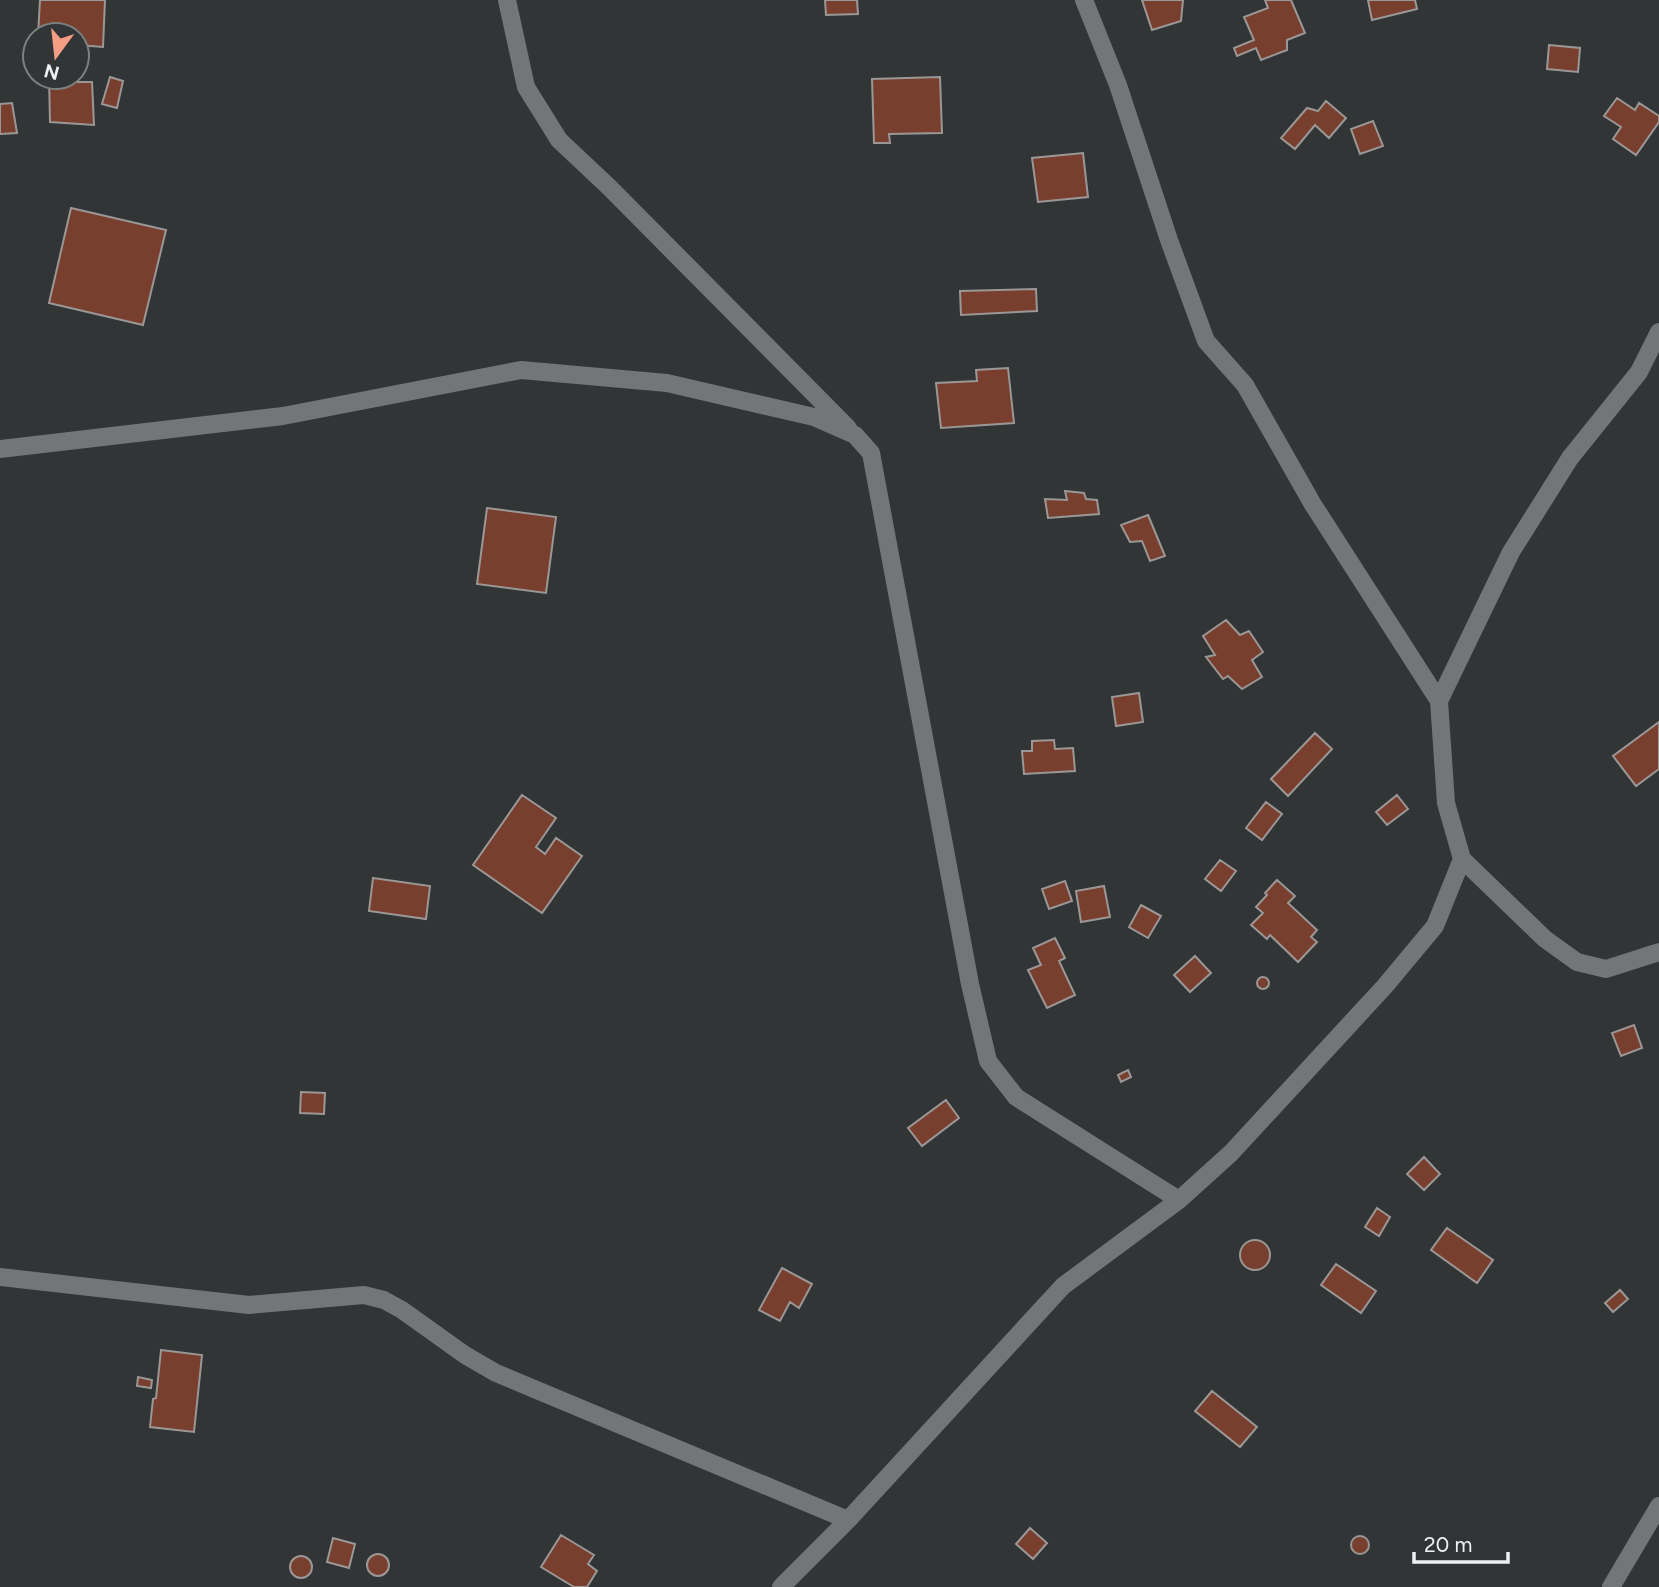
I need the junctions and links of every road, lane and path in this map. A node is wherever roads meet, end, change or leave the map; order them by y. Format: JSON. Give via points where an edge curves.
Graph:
{"nodes":[{"id":1,"x":507,"y":0,"type":"edge"},
{"id":2,"x":1084,"y":0,"type":"edge"},
{"id":3,"x":1659,"y":332,"type":"edge"},
{"id":4,"x":855,"y":435,"type":"junction"},
{"id":5,"x":0,"y":449,"type":"edge"},
{"id":6,"x":1439,"y":701,"type":"junction"},
{"id":7,"x":1462,"y":859,"type":"junction"},
{"id":8,"x":1659,"y":951,"type":"edge"},
{"id":9,"x":1179,"y":1200,"type":"junction"},
{"id":10,"x":0,"y":1277,"type":"edge"},
{"id":11,"x":1659,"y":1506,"type":"edge"},
{"id":12,"x":848,"y":1520,"type":"junction"},
{"id":13,"x":781,"y":1587,"type":"edge"},
{"id":14,"x":1611,"y":1587,"type":"edge"}],
"edges":[{"from":1,"to":4,"type":"street","via":[[526,87],[559,140]]},
{"from":2,"to":6,"type":"street","via":[[1206,341],[1245,386],[1312,503]]},
{"from":3,"to":6,"type":"street","via":[[1639,372],[1570,458],[1511,552]]},
{"from":4,"to":5,"type":"street","via":[[814,417],[667,383],[521,370],[284,416]]},
{"from":4,"to":9,"type":"street","via":[[871,453],[988,1061],[1016,1097]]},
{"from":6,"to":7,"type":"street","via":[[1446,803]]},
{"from":7,"to":8,"type":"street","via":[[1545,939],[1577,961],[1606,969]]},
{"from":7,"to":9,"type":"street","via":[[1435,926],[1231,1153]]},
{"from":9,"to":12,"type":"street","via":[[1063,1286]]},
{"from":10,"to":12,"type":"street","via":[[248,1305],[364,1295],[384,1300],[496,1373]]},
{"from":11,"to":14,"type":"street"},
{"from":12,"to":13,"type":"street"}]}
